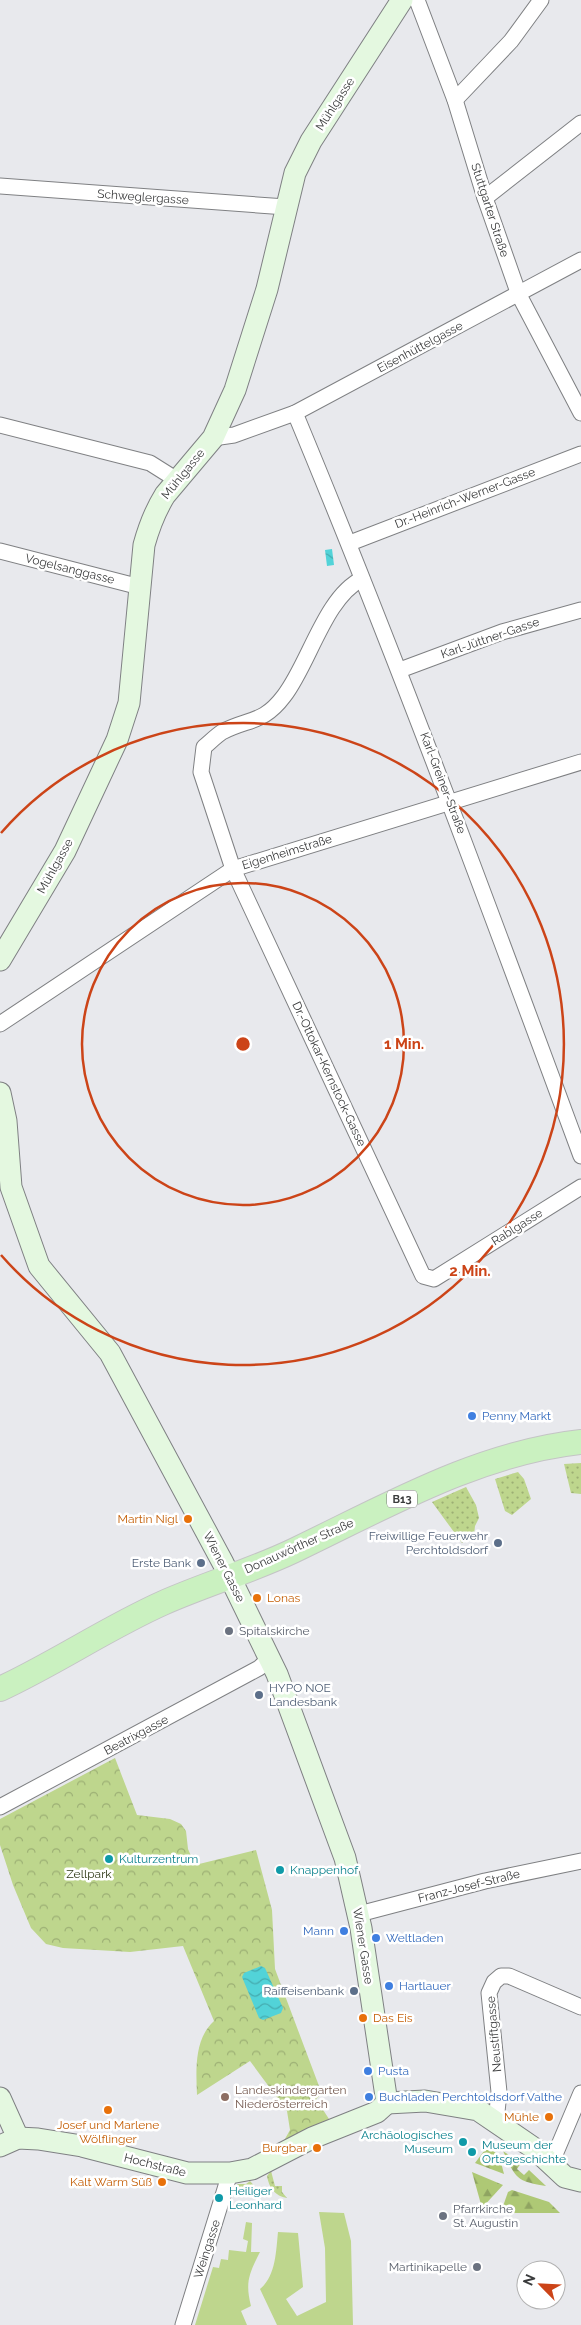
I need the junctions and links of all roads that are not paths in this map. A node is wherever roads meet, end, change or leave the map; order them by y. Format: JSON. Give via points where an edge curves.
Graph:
{"nodes":[{"id":1,"x":402,"y":0,"type":"edge"},
{"id":2,"x":417,"y":0,"type":"edge"},
{"id":3,"x":541,"y":0,"type":"edge"},
{"id":4,"x":455,"y":100,"type":"junction"},
{"id":5,"x":581,"y":123,"type":"edge"},
{"id":6,"x":0,"y":186,"type":"edge"},
{"id":7,"x":485,"y":198,"type":"junction"},
{"id":8,"x":286,"y":207,"type":"junction"},
{"id":9,"x":581,"y":260,"type":"edge"},
{"id":10,"x":519,"y":295,"type":"junction"},
{"id":11,"x":295,"y":413,"type":"junction"},
{"id":12,"x":581,"y":413,"type":"edge"},
{"id":13,"x":223,"y":417,"type":"junction"},
{"id":14,"x":0,"y":425,"type":"edge"},
{"id":15,"x":256,"y":426,"type":"junction"},
{"id":16,"x":213,"y":438,"type":"junction"},
{"id":17,"x":581,"y":454,"type":"edge"},
{"id":18,"x":177,"y":480,"type":"junction"},
{"id":19,"x":350,"y":543,"type":"junction"},
{"id":20,"x":0,"y":551,"type":"edge"},
{"id":21,"x":362,"y":579,"type":"junction"},
{"id":22,"x":140,"y":587,"type":"junction"},
{"id":23,"x":581,"y":610,"type":"edge"},
{"id":24,"x":400,"y":670,"type":"junction"},
{"id":25,"x":581,"y":762,"type":"edge"},
{"id":26,"x":451,"y":801,"type":"junction"},
{"id":27,"x":233,"y":869,"type":"junction"},
{"id":28,"x":0,"y":960,"type":"edge"},
{"id":29,"x":0,"y":1024,"type":"edge"},
{"id":30,"x":0,"y":1093,"type":"edge"},
{"id":31,"x":581,"y":1156,"type":"edge"},
{"id":32,"x":581,"y":1187,"type":"edge"},
{"id":33,"x":6,"y":1190,"type":"edge"},
{"id":34,"x":426,"y":1278,"type":"joint"},
{"id":35,"x":581,"y":1442,"type":"edge"},
{"id":36,"x":230,"y":1576,"type":"junction"},
{"id":37,"x":269,"y":1659,"type":"junction"},
{"id":38,"x":0,"y":1689,"type":"edge"},
{"id":39,"x":0,"y":1807,"type":"edge"},
{"id":40,"x":581,"y":1861,"type":"edge"},
{"id":41,"x":358,"y":1914,"type":"junction"},
{"id":42,"x":581,"y":2008,"type":"edge"},
{"id":43,"x":581,"y":2093,"type":"edge"},
{"id":44,"x":0,"y":2098,"type":"edge"},
{"id":45,"x":387,"y":2103,"type":"junction"},
{"id":46,"x":496,"y":2122,"type":"junction"},
{"id":47,"x":9,"y":2142,"type":"edge"},
{"id":48,"x":552,"y":2164,"type":"junction"},
{"id":49,"x":230,"y":2173,"type":"junction"},
{"id":50,"x":581,"y":2181,"type":"edge"},
{"id":51,"x":183,"y":2325,"type":"edge"}],
"edges":[{"from":1,"to":8,"type":"street","name":"Mühlgasse","via":[[311,141],[295,173]]},
{"from":2,"to":4,"type":"street","name":"Stuttgarter Straße"},
{"from":3,"to":4,"type":"street","via":[[511,42]]},
{"from":4,"to":7,"type":"street","name":"Stuttgarter Straße"},
{"from":5,"to":7,"type":"street"},
{"from":6,"to":8,"type":"street","name":"Schweglergasse"},
{"from":7,"to":10,"type":"street","name":"Stuttgarter Straße"},
{"from":8,"to":13,"type":"street","name":"Mühlgasse","via":[[249,351]]},
{"from":9,"to":10,"type":"street","name":"Eisenhüttelgasse"},
{"from":10,"to":11,"type":"street","name":"Eisenhüttelgasse"},
{"from":10,"to":12,"type":"street","name":"Stuttgarter Straße"},
{"from":11,"to":15,"type":"street","name":"Eisenhüttelgasse"},
{"from":11,"to":19,"type":"street","name":"Karl-Greiner-Straße"},
{"from":13,"to":15,"type":"street"},
{"from":13,"to":16,"type":"street","name":"Mühlgasse"},
{"from":14,"to":18,"type":"street","via":[[150,463]]},
{"from":15,"to":16,"type":"street","name":"Eisenhüttelgasse","via":[[234,435]]},
{"from":16,"to":18,"type":"street","name":"Mühlgasse"},
{"from":17,"to":19,"type":"street","name":"Dr.-Heinrich-Werner-Gasse"},
{"from":18,"to":22,"type":"street","name":"Mühlgasse","via":[[158,505],[150,524],[144,545]]},
{"from":19,"to":21,"type":"street","name":"Karl-Greiner-Straße"},
{"from":20,"to":22,"type":"street","name":"Vogelsanggasse"},
{"from":21,"to":24,"type":"street","name":"Karl-Greiner-Straße"},
{"from":21,"to":27,"type":"street","name":"Dr.-Ottokar-Kernstock-Gasse","via":[[350,584],[337,600],[284,696],[264,717],[221,732],[204,747],[201,772]]},
{"from":22,"to":28,"type":"street","name":"Mühlgasse","via":[[129,703],[117,740],[65,851]]},
{"from":23,"to":24,"type":"street","name":"Karl-Jüttner-Gasse","via":[[502,632]]},
{"from":24,"to":26,"type":"street","name":"Karl-Greiner-Straße"},
{"from":25,"to":26,"type":"street","name":"Eigenheimstraße"},
{"from":26,"to":27,"type":"street","name":"Eigenheimstraße"},
{"from":26,"to":31,"type":"street","name":"Karl-Greiner-Straße"},
{"from":27,"to":29,"type":"street","name":"Eigenheimstraße"},
{"from":27,"to":34,"type":"street","name":"Dr.-Ottokar-Kernstock-Gasse","via":[[420,1272]]},
{"from":30,"to":33,"type":"street","name":"Wiener Gasse","via":[[6,1121]]},
{"from":32,"to":34,"type":"street","name":"Rablgasse","via":[[434,1279]]},
{"from":33,"to":36,"type":"street","name":"Wiener Gasse","via":[[39,1266],[110,1353]]},
{"from":35,"to":36,"type":"main road","name":"Donauwörther Straße","number":"B13","via":[[540,1449],[463,1471],[281,1557]]},
{"from":36,"to":37,"type":"street","name":"Wiener Gasse"},
{"from":36,"to":38,"type":"main road","name":"Donauwörther Straße","number":"B13","via":[[162,1603]]},
{"from":37,"to":39,"type":"street","name":"Beatrixgasse","via":[[259,1668]]},
{"from":37,"to":41,"type":"street","name":"Wiener Gasse","via":[[345,1858]]},
{"from":40,"to":41,"type":"street","name":"Franz-Josef-Straße","via":[[485,1881]]},
{"from":41,"to":45,"type":"street","name":"Wiener Gasse"},
{"from":42,"to":46,"type":"street","name":"Neustiftgasse","via":[[509,1976],[501,1976],[494,1982],[489,1993],[499,2092]]},
{"from":43,"to":48,"type":"street"},
{"from":44,"to":47,"type":"street"},
{"from":45,"to":46,"type":"street","via":[[425,2101],[459,2106],[478,2110]]},
{"from":45,"to":49,"type":"street","name":"Hochstraße","via":[[377,2112],[312,2138],[252,2169]]},
{"from":46,"to":48,"type":"street"},
{"from":47,"to":49,"type":"street","name":"Hochstraße","via":[[38,2138],[82,2146],[187,2174]]},
{"from":48,"to":50,"type":"street","via":[[565,2177]]},
{"from":49,"to":51,"type":"street","name":"Weingasse"}]}
